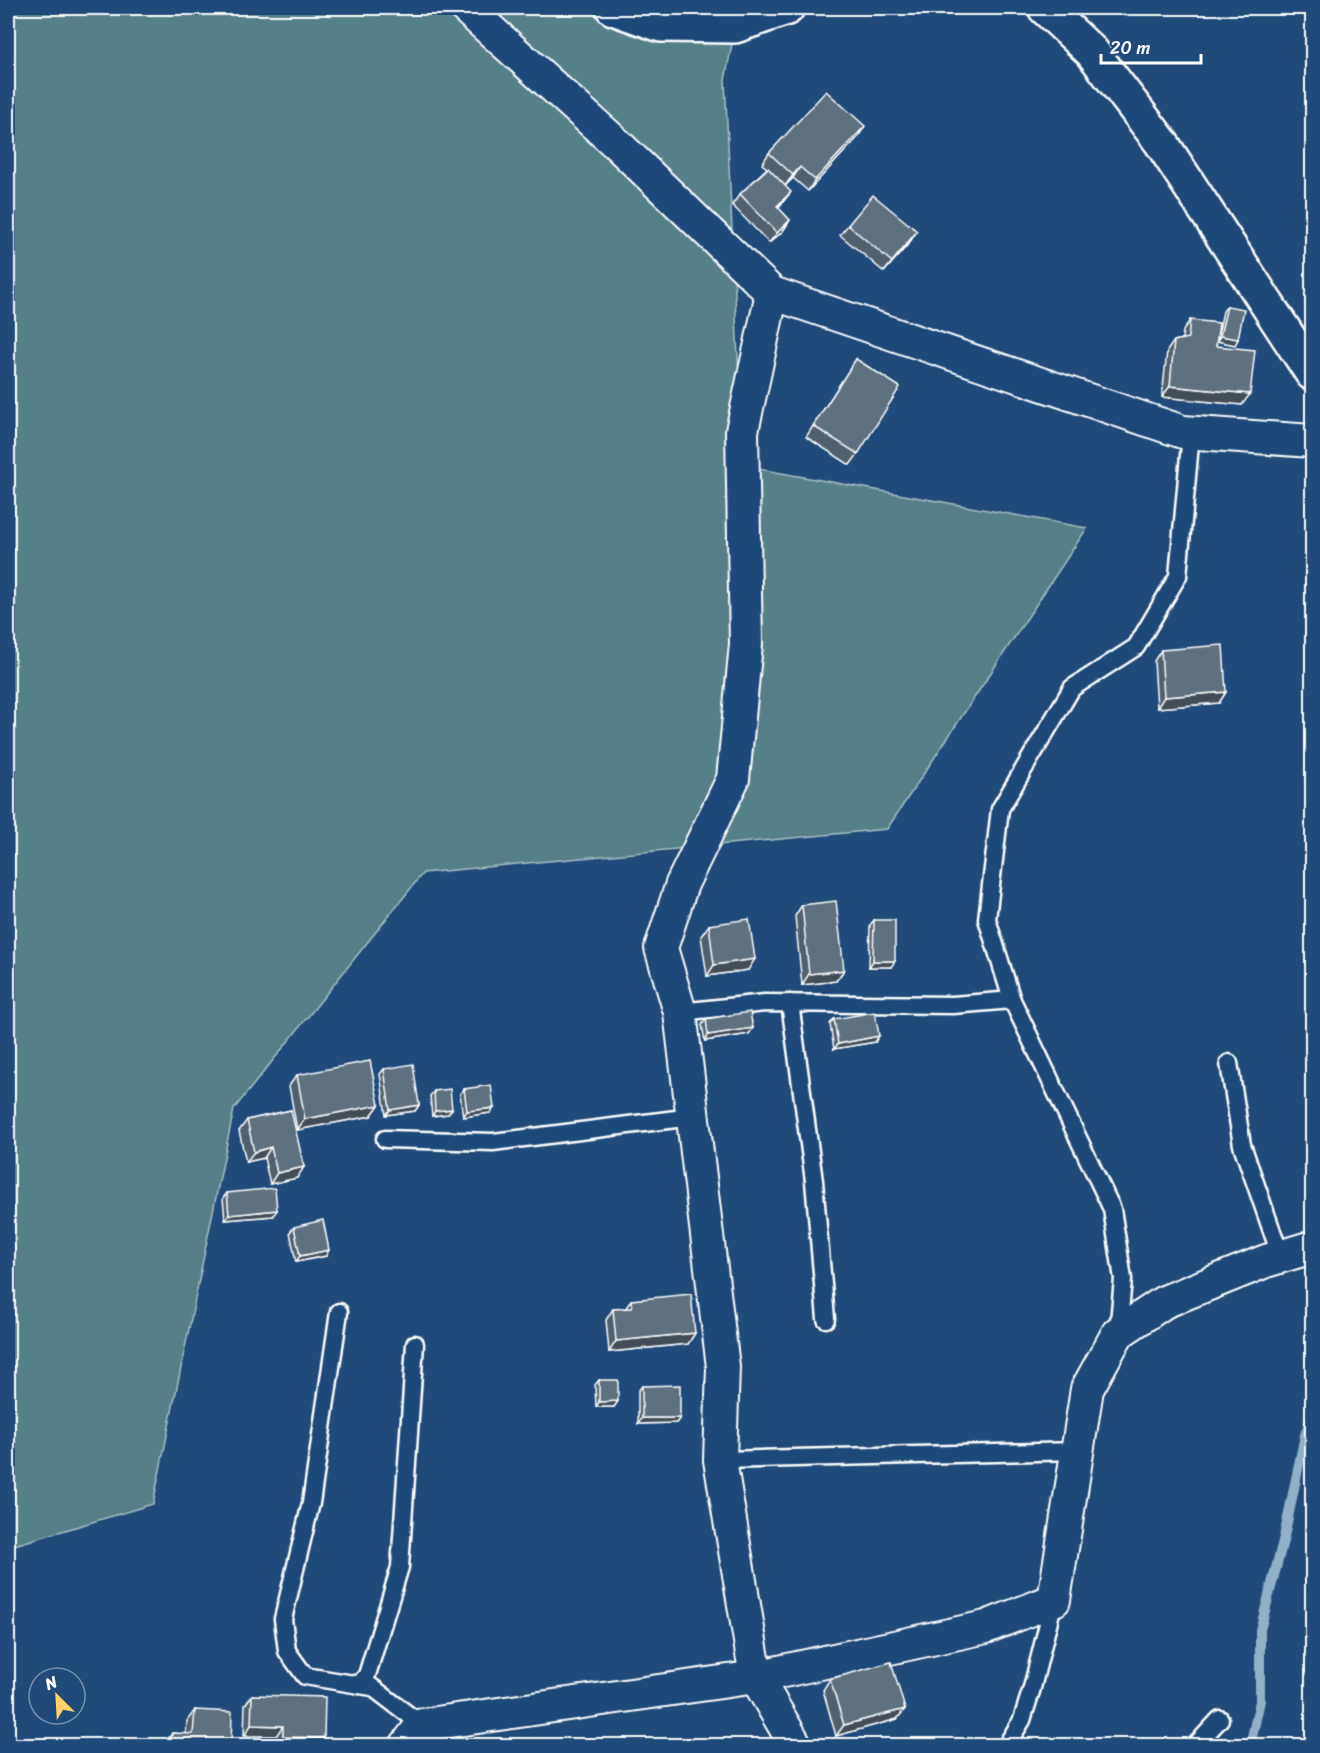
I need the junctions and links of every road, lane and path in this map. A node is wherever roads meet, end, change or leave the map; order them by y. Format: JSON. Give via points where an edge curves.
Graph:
{"nodes":[{"id":1,"x":466,"y":8,"type":"edge"},
{"id":2,"x":613,"y":8,"type":"edge"},
{"id":3,"x":787,"y":8,"type":"edge"},
{"id":4,"x":1045,"y":8,"type":"edge"},
{"id":5,"x":772,"y":293,"type":"junction"},
{"id":6,"x":1312,"y":373,"type":"edge"},
{"id":7,"x":1191,"y":433,"type":"junction"},
{"id":8,"x":1312,"y":441,"type":"edge"},
{"id":9,"x":1012,"y":1000,"type":"junction"},
{"id":10,"x":790,"y":1003,"type":"junction"},
{"id":11,"x":680,"y":1012,"type":"junction"},
{"id":12,"x":1229,"y":1063,"type":"dead end"},
{"id":13,"x":692,"y":1118,"type":"junction"},
{"id":14,"x":385,"y":1139,"type":"dead end"},
{"id":15,"x":1312,"y":1247,"type":"edge"},
{"id":16,"x":1281,"y":1257,"type":"junction"},
{"id":17,"x":339,"y":1312,"type":"dead end"},
{"id":18,"x":826,"y":1319,"type":"dead end"},
{"id":19,"x":1118,"y":1333,"type":"junction"},
{"id":20,"x":415,"y":1344,"type":"dead end"},
{"id":21,"x":1077,"y":1451,"type":"junction"},
{"id":22,"x":720,"y":1460,"type":"junction"},
{"id":23,"x":1054,"y":1600,"type":"junction"},
{"id":24,"x":756,"y":1677,"type":"junction"},
{"id":25,"x":359,"y":1685,"type":"junction"},
{"id":26,"x":1220,"y":1719,"type":"dead end"},
{"id":27,"x":414,"y":1735,"type":"edge"},
{"id":28,"x":796,"y":1746,"type":"edge"},
{"id":29,"x":1006,"y":1746,"type":"edge"},
{"id":30,"x":1195,"y":1746,"type":"edge"}],
"edges":[{"from":1,"to":5,"type":"street","via":[[618,145]]},
{"from":2,"to":3,"type":"street","via":[[661,25],[735,26]]},
{"from":4,"to":6,"type":"street","via":[[1092,52],[1161,142]]},
{"from":5,"to":7,"type":"street"},
{"from":5,"to":11,"type":"street","via":[[742,431],[746,644],[733,779],[682,884],[661,948]]},
{"from":7,"to":8,"type":"street"},
{"from":7,"to":9,"type":"lane","via":[[1178,576],[1136,647],[1072,688],[1000,809],[987,919]]},
{"from":9,"to":10,"type":"lane","via":[[952,1005]]},
{"from":9,"to":19,"type":"lane","via":[[1112,1209],[1123,1279]]},
{"from":10,"to":11,"type":"lane"},
{"from":10,"to":18,"type":"lane","via":[[814,1180]]},
{"from":11,"to":13,"type":"street"},
{"from":12,"to":16,"type":"lane","via":[[1242,1145]]},
{"from":13,"to":14,"type":"lane","via":[[493,1142]]},
{"from":13,"to":22,"type":"street","via":[[723,1367]]},
{"from":15,"to":16,"type":"street"},
{"from":16,"to":19,"type":"street","via":[[1164,1302]]},
{"from":17,"to":25,"type":"lane","via":[[311,1503],[283,1619],[287,1651],[305,1676]]},
{"from":19,"to":21,"type":"street","via":[[1087,1389]]},
{"from":20,"to":25,"type":"lane","via":[[400,1567],[367,1675]]},
{"from":21,"to":22,"type":"lane"},
{"from":21,"to":23,"type":"street"},
{"from":22,"to":24,"type":"street"},
{"from":23,"to":24,"type":"street","via":[[986,1627]]},
{"from":23,"to":29,"type":"lane","via":[[1029,1699]]},
{"from":24,"to":27,"type":"street"},
{"from":24,"to":28,"type":"street"},
{"from":25,"to":27,"type":"lane","via":[[372,1687]]},
{"from":26,"to":30,"type":"lane"}]}
